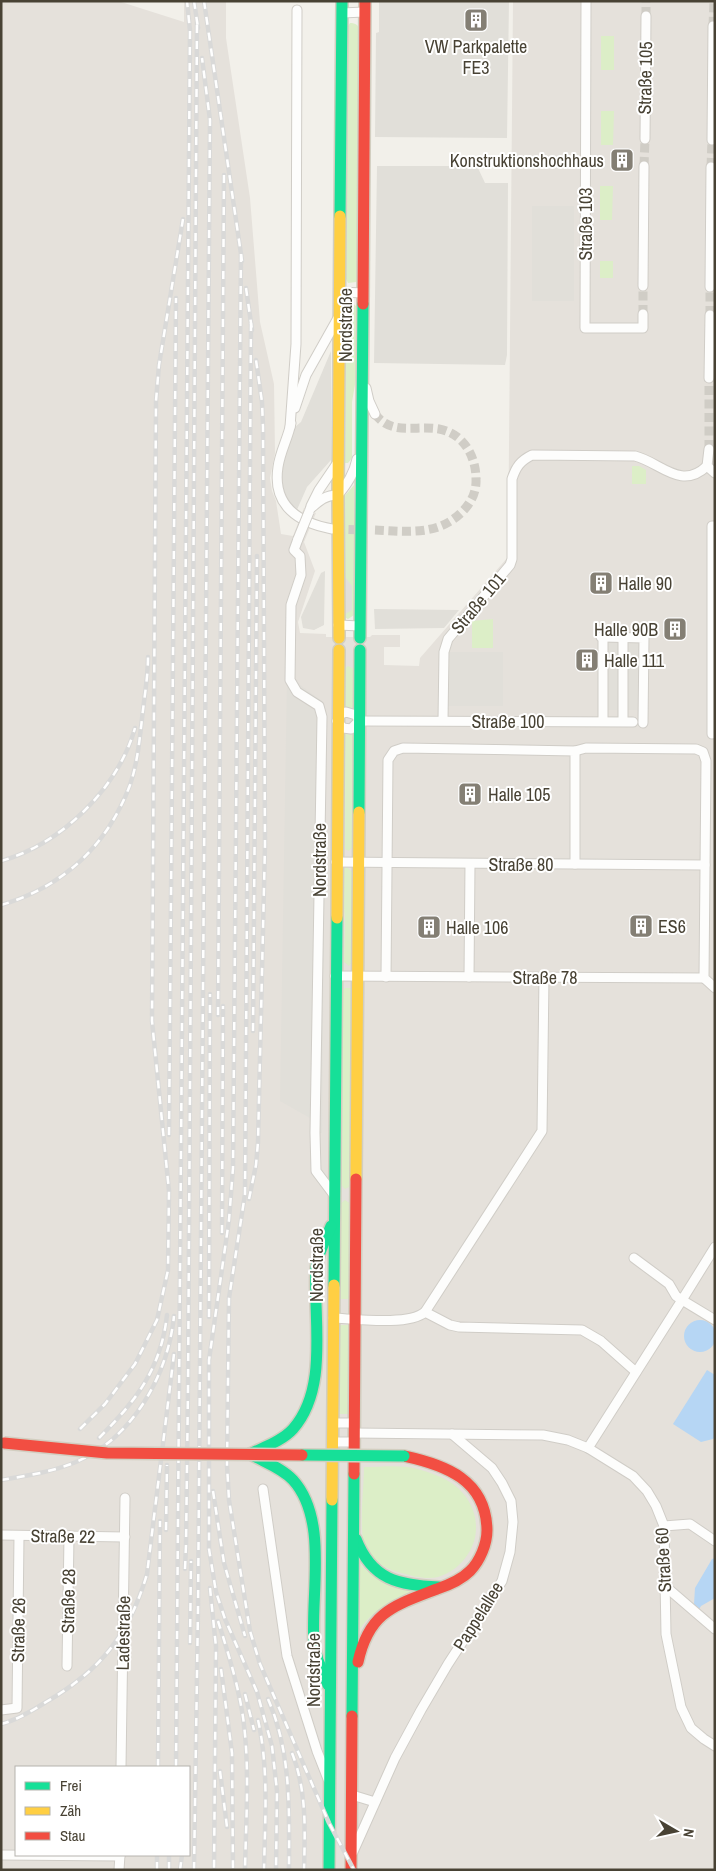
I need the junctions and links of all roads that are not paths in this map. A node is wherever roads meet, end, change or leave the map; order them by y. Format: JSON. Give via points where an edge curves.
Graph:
{"nodes":[{"id":1,"x":586,"y":1,"type":"edge"},
{"id":2,"x":342,"y":7,"type":"edge"},
{"id":3,"x":364,"y":7,"type":"edge"},
{"id":4,"x":297,"y":10,"type":"dead end"},
{"id":5,"x":646,"y":16,"type":"tunnel mouth"},
{"id":6,"x":713,"y":26,"type":"dead end"},
{"id":7,"x":645,"y":139,"type":"tunnel mouth"},
{"id":8,"x":712,"y":140,"type":"dead end"},
{"id":9,"x":644,"y":166,"type":"tunnel mouth"},
{"id":10,"x":712,"y":167,"type":"dead end"},
{"id":11,"x":644,"y":286,"type":"tunnel mouth"},
{"id":12,"x":710,"y":287,"type":"dead end"},
{"id":13,"x":340,"y":292,"type":"junction"},
{"id":14,"x":363,"y":293,"type":"junction"},
{"id":15,"x":340,"y":314,"type":"junction"},
{"id":16,"x":710,"y":319,"type":"dead end"},
{"id":17,"x":643,"y":322,"type":"dead end"},
{"id":18,"x":362,"y":370,"type":"junction"},
{"id":19,"x":709,"y":378,"type":"tunnel mouth"},
{"id":20,"x":375,"y":414,"type":"tunnel mouth"},
{"id":21,"x":290,"y":427,"type":"junction"},
{"id":22,"x":361,"y":440,"type":"junction"},
{"id":23,"x":709,"y":449,"type":"tunnel mouth"},
{"id":24,"x":338,"y":462,"type":"junction"},
{"id":25,"x":707,"y":466,"type":"junction"},
{"id":26,"x":715,"y":473,"type":"edge"},
{"id":27,"x":338,"y":495,"type":"junction"},
{"id":28,"x":309,"y":511,"type":"junction"},
{"id":29,"x":715,"y":526,"type":"edge"},
{"id":30,"x":332,"y":529,"type":"tunnel mouth"},
{"id":31,"x":338,"y":625,"type":"junction"},
{"id":32,"x":360,"y":626,"type":"junction"},
{"id":33,"x":623,"y":637,"type":"junction"},
{"id":34,"x":339,"y":649,"type":"junction"},
{"id":35,"x":360,"y":649,"type":"junction"},
{"id":36,"x":443,"y":720,"type":"junction"},
{"id":37,"x":337,"y":721,"type":"junction"},
{"id":38,"x":359,"y":721,"type":"junction"},
{"id":39,"x":603,"y":722,"type":"junction"},
{"id":40,"x":623,"y":722,"type":"junction"},
{"id":41,"x":633,"y":722,"type":"dead end"},
{"id":42,"x":643,"y":723,"type":"dead end"},
{"id":43,"x":712,"y":734,"type":"dead end"},
{"id":44,"x":575,"y":751,"type":"junction"},
{"id":45,"x":336,"y":862,"type":"junction"},
{"id":46,"x":358,"y":862,"type":"junction"},
{"id":47,"x":387,"y":863,"type":"junction"},
{"id":48,"x":470,"y":864,"type":"junction"},
{"id":49,"x":574,"y":864,"type":"junction"},
{"id":50,"x":705,"y":865,"type":"junction"},
{"id":51,"x":335,"y":976,"type":"junction"},
{"id":52,"x":357,"y":977,"type":"junction"},
{"id":53,"x":386,"y":977,"type":"junction"},
{"id":54,"x":469,"y":977,"type":"junction"},
{"id":55,"x":544,"y":977,"type":"junction"},
{"id":56,"x":704,"y":978,"type":"junction"},
{"id":57,"x":715,"y":988,"type":"edge"},
{"id":58,"x":334,"y":1195,"type":"junction"},
{"id":59,"x":334,"y":1217,"type":"junction"},
{"id":60,"x":715,"y":1247,"type":"edge"},
{"id":61,"x":634,"y":1258,"type":"dead end"},
{"id":62,"x":682,"y":1300,"type":"junction"},
{"id":63,"x":425,"y":1312,"type":"junction"},
{"id":64,"x":333,"y":1318,"type":"junction"},
{"id":65,"x":355,"y":1319,"type":"junction"},
{"id":66,"x":715,"y":1320,"type":"edge"},
{"id":67,"x":636,"y":1372,"type":"junction"},
{"id":68,"x":333,"y":1423,"type":"junction"},
{"id":69,"x":354,"y":1433,"type":"junction"},
{"id":70,"x":452,"y":1434,"type":"junction"},
{"id":71,"x":333,"y":1442,"type":"junction"},
{"id":72,"x":3,"y":1443,"type":"edge"},
{"id":73,"x":588,"y":1448,"type":"junction"},
{"id":74,"x":250,"y":1454,"type":"junction"},
{"id":75,"x":263,"y":1489,"type":"dead end"},
{"id":76,"x":126,"y":1498,"type":"dead end"},
{"id":77,"x":664,"y":1526,"type":"junction"},
{"id":78,"x":353,"y":1530,"type":"junction"},
{"id":79,"x":1,"y":1535,"type":"edge"},
{"id":80,"x":19,"y":1536,"type":"junction"},
{"id":81,"x":69,"y":1536,"type":"junction"},
{"id":82,"x":125,"y":1537,"type":"junction"},
{"id":83,"x":715,"y":1540,"type":"edge"},
{"id":84,"x":665,"y":1586,"type":"junction"},
{"id":85,"x":442,"y":1587,"type":"junction"},
{"id":86,"x":715,"y":1628,"type":"edge"},
{"id":87,"x":67,"y":1666,"type":"dead end"},
{"id":88,"x":330,"y":1690,"type":"junction"},
{"id":89,"x":352,"y":1709,"type":"junction"},
{"id":90,"x":1,"y":1710,"type":"edge"},
{"id":91,"x":715,"y":1746,"type":"edge"},
{"id":92,"x":121,"y":1766,"type":"edge"},
{"id":93,"x":330,"y":1784,"type":"junction"},
{"id":94,"x":352,"y":1795,"type":"junction"},
{"id":95,"x":375,"y":1802,"type":"junction"},
{"id":96,"x":1,"y":1855,"type":"edge"},
{"id":97,"x":15,"y":1855,"type":"edge"},
{"id":98,"x":120,"y":1856,"type":"edge"},
{"id":99,"x":351,"y":1856,"type":"junction"},
{"id":100,"x":119,"y":1870,"type":"edge"},
{"id":101,"x":329,"y":1870,"type":"edge"},
{"id":102,"x":351,"y":1870,"type":"edge"}],
"edges":[{"from":1,"to":17,"type":"street","name":"Straße 103","via":[[585,328]]},
{"from":2,"to":3,"type":"street","name":"Nordstraße"},
{"from":2,"to":13,"type":"street","name":"Nordstraße"},
{"from":3,"to":14,"type":"street","name":"Nordstraße"},
{"from":4,"to":21,"type":"street","via":[[296,344]]},
{"from":5,"to":7,"type":"street","name":"Straße 105"},
{"from":6,"to":8,"type":"street"},
{"from":9,"to":11,"type":"street"},
{"from":10,"to":12,"type":"street"},
{"from":13,"to":14,"type":"street"},
{"from":13,"to":15,"type":"street","name":"Nordstraße"},
{"from":14,"to":18,"type":"street","name":"Nordstraße"},
{"from":15,"to":21,"type":"street","via":[[306,376]]},
{"from":15,"to":24,"type":"street","name":"Nordstraße"},
{"from":16,"to":19,"type":"street"},
{"from":18,"to":20,"type":"street"},
{"from":18,"to":22,"type":"street","name":"Nordstraße"},
{"from":21,"to":30,"type":"street","via":[[278,466],[281,494],[298,518],[314,526]]},
{"from":22,"to":27,"type":"street","via":[[355,470]]},
{"from":22,"to":32,"type":"street","name":"Nordstraße"},
{"from":23,"to":25,"type":"street"},
{"from":24,"to":27,"type":"street","name":"Nordstraße"},
{"from":24,"to":28,"type":"street"},
{"from":25,"to":26,"type":"street"},
{"from":25,"to":36,"type":"street","name":"Straße 101","via":[[700,473],[689,475],[670,474],[641,457],[532,455],[523,460],[512,480],[510,565],[448,639],[444,652]]},
{"from":27,"to":28,"type":"street","via":[[322,498]]},
{"from":27,"to":31,"type":"street","name":"Nordstraße"},
{"from":28,"to":58,"type":"street","bridge":true,"via":[[294,550],[300,556],[301,575],[291,605],[290,680],[297,692],[319,706],[322,717],[315,1133],[316,1171]]},
{"from":29,"to":43,"type":"street","via":[[712,526]]},
{"from":31,"to":32,"type":"street"},
{"from":31,"to":34,"type":"street","name":"Nordstraße"},
{"from":32,"to":35,"type":"street","name":"Nordstraße"},
{"from":33,"to":39,"type":"street","via":[[602,637]]},
{"from":33,"to":40,"type":"street"},
{"from":33,"to":42,"type":"street","via":[[644,638]]},
{"from":34,"to":35,"type":"street"},
{"from":34,"to":37,"type":"street","name":"Nordstraße"},
{"from":35,"to":38,"type":"street","name":"Nordstraße"},
{"from":36,"to":38,"type":"street","name":"Straße 100"},
{"from":36,"to":39,"type":"street","name":"Straße 100"},
{"from":37,"to":38,"type":"street","via":[[347,730]]},
{"from":37,"to":38,"type":"street","via":[[346,712],[356,715]]},
{"from":37,"to":45,"type":"street","name":"Nordstraße"},
{"from":38,"to":46,"type":"street","name":"Nordstraße"},
{"from":39,"to":40,"type":"street","name":"Straße 100"},
{"from":40,"to":41,"type":"street","name":"Straße 100"},
{"from":44,"to":47,"type":"street","via":[[403,748],[394,751],[388,760]]},
{"from":44,"to":49,"type":"street"},
{"from":44,"to":50,"type":"street","via":[[586,748],[696,749],[703,752],[706,761]]},
{"from":45,"to":46,"type":"street","name":"Straße 80"},
{"from":45,"to":51,"type":"street","name":"Nordstraße"},
{"from":46,"to":47,"type":"street","name":"Straße 80"},
{"from":46,"to":52,"type":"street","name":"Nordstraße"},
{"from":47,"to":48,"type":"street","name":"Straße 80"},
{"from":47,"to":53,"type":"street"},
{"from":48,"to":49,"type":"street","name":"Straße 80"},
{"from":48,"to":54,"type":"street"},
{"from":49,"to":50,"type":"street","name":"Straße 80"},
{"from":50,"to":56,"type":"street"},
{"from":51,"to":52,"type":"street","name":"Straße 78"},
{"from":51,"to":58,"type":"street","name":"Nordstraße"},
{"from":52,"to":53,"type":"street","name":"Straße 78"},
{"from":52,"to":65,"type":"street","name":"Nordstraße"},
{"from":53,"to":54,"type":"street","name":"Straße 78"},
{"from":54,"to":55,"type":"street","name":"Straße 78"},
{"from":55,"to":56,"type":"street","name":"Straße 78"},
{"from":55,"to":63,"type":"street","via":[[542,1131]]},
{"from":56,"to":57,"type":"street"},
{"from":58,"to":59,"type":"street","name":"Nordstraße"},
{"from":59,"to":64,"type":"street","name":"Nordstraße"},
{"from":59,"to":74,"type":"street","via":[[316,1267],[316,1369],[312,1395],[292,1430]]},
{"from":60,"to":62,"type":"street"},
{"from":61,"to":62,"type":"street","via":[[669,1284]]},
{"from":62,"to":66,"type":"street"},
{"from":62,"to":67,"type":"street"},
{"from":63,"to":65,"type":"street","via":[[402,1320]]},
{"from":63,"to":67,"type":"street","via":[[450,1326],[582,1330],[601,1341]]},
{"from":64,"to":65,"type":"street"},
{"from":64,"to":68,"type":"street","name":"Nordstraße"},
{"from":65,"to":69,"type":"street","name":"Nordstraße"},
{"from":67,"to":73,"type":"street"},
{"from":68,"to":69,"type":"street"},
{"from":68,"to":71,"type":"street","name":"Nordstraße"},
{"from":69,"to":70,"type":"street","name":"Straße 60"},
{"from":69,"to":71,"type":"street"},
{"from":69,"to":78,"type":"street","name":"Nordstraße"},
{"from":70,"to":73,"type":"street","name":"Straße 60","via":[[542,1435]]},
{"from":70,"to":95,"type":"street","name":"Pappelallee","via":[[492,1468],[511,1501],[510,1552],[502,1581],[421,1710]]},
{"from":71,"to":88,"type":"street","name":"Nordstraße"},
{"from":72,"to":74,"type":"street","bridge":true,"via":[[107,1453]]},
{"from":73,"to":77,"type":"street","name":"Straße 60","via":[[633,1476],[647,1491]]},
{"from":74,"to":85,"type":"street","bridge":true,"via":[[404,1456],[444,1467],[464,1479],[482,1502],[486,1516],[486,1544],[471,1570],[461,1579]]},
{"from":74,"to":88,"type":"street","via":[[293,1480],[310,1510],[314,1644]]},
{"from":75,"to":93,"type":"street","via":[[287,1656]]},
{"from":76,"to":82,"type":"street","name":"Ladestraße"},
{"from":77,"to":83,"type":"street","via":[[690,1524]]},
{"from":77,"to":84,"type":"street","name":"Straße 60"},
{"from":78,"to":85,"type":"street","via":[[363,1558],[377,1573],[401,1582]]},
{"from":78,"to":89,"type":"street","name":"Nordstraße"},
{"from":79,"to":80,"type":"street","name":"Straße 22"},
{"from":80,"to":81,"type":"street","name":"Straße 22"},
{"from":80,"to":90,"type":"street","name":"Straße 26","via":[[17,1708]]},
{"from":81,"to":82,"type":"street","name":"Straße 22"},
{"from":81,"to":87,"type":"street","name":"Straße 28"},
{"from":82,"to":92,"type":"street","name":"Ladestraße"},
{"from":84,"to":86,"type":"street"},
{"from":84,"to":91,"type":"street","name":"Straße 60","via":[[666,1634],[681,1708],[691,1728]]},
{"from":85,"to":89,"type":"street","via":[[390,1608],[373,1623],[359,1653]]},
{"from":88,"to":93,"type":"street","name":"Nordstraße"},
{"from":89,"to":94,"type":"street","name":"Nordstraße"},
{"from":93,"to":101,"type":"street","name":"Nordstraße"},
{"from":94,"to":95,"type":"street"},
{"from":94,"to":99,"type":"street","name":"Nordstraße"},
{"from":95,"to":99,"type":"street","name":"Pappelallee"},
{"from":96,"to":97,"type":"street"},
{"from":98,"to":100,"type":"street"},
{"from":99,"to":102,"type":"street","name":"Nordstraße"}]}
